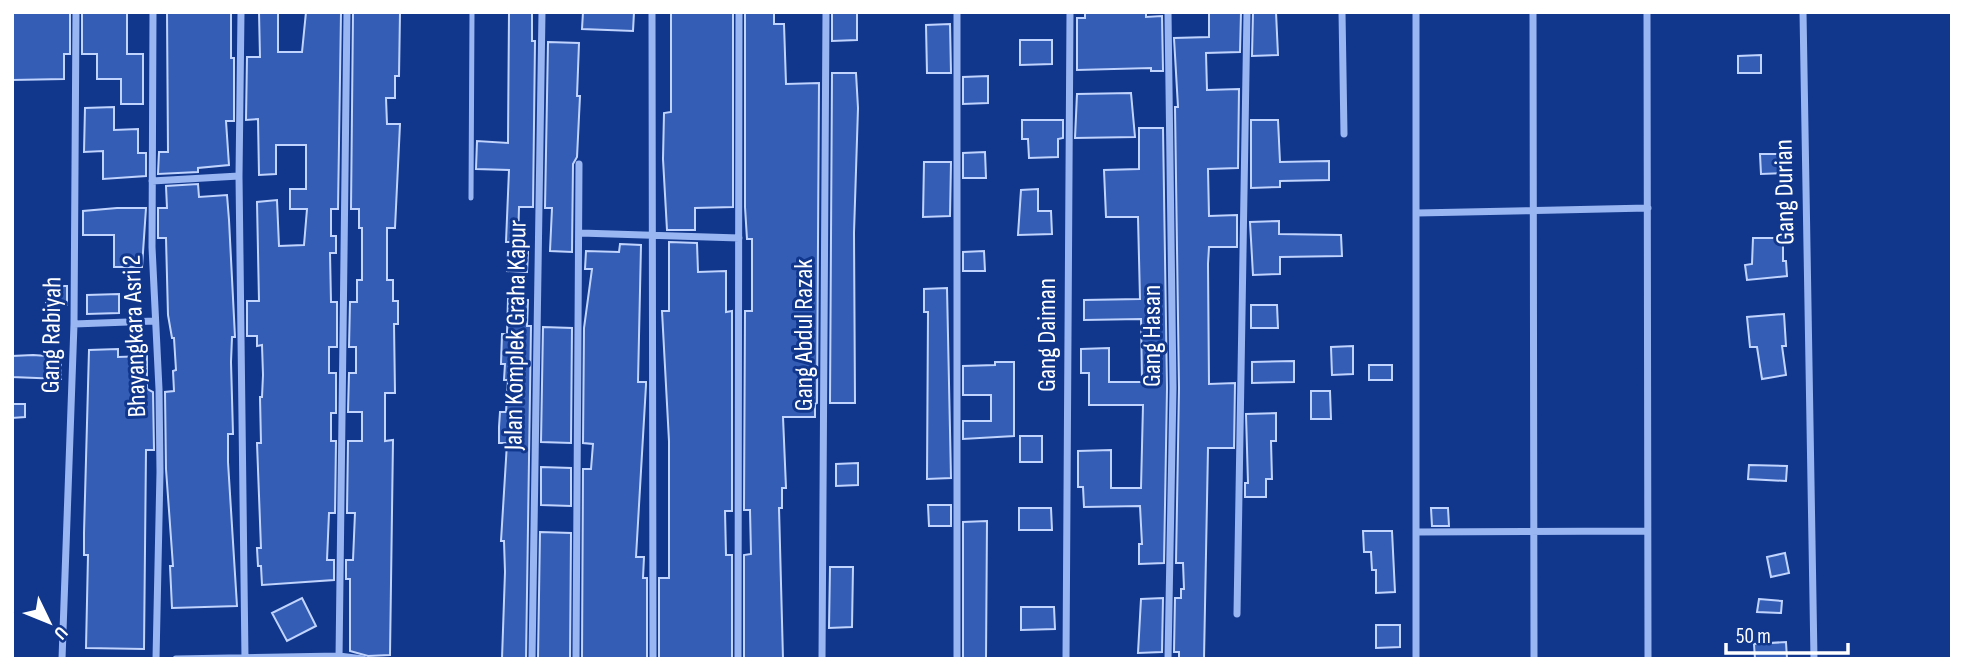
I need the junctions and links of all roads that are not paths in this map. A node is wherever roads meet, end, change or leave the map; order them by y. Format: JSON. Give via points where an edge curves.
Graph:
{"nodes":[{"id":1,"x":76,"y":12,"type":"edge"},
{"id":2,"x":153,"y":12,"type":"edge"},
{"id":3,"x":241,"y":12,"type":"edge"},
{"id":4,"x":347,"y":12,"type":"edge"},
{"id":5,"x":472,"y":12,"type":"edge"},
{"id":6,"x":542,"y":12,"type":"edge"},
{"id":7,"x":652,"y":12,"type":"edge"},
{"id":8,"x":739,"y":12,"type":"edge"},
{"id":9,"x":826,"y":12,"type":"edge"},
{"id":10,"x":957,"y":12,"type":"edge"},
{"id":11,"x":1070,"y":12,"type":"edge"},
{"id":12,"x":1168,"y":12,"type":"edge"},
{"id":13,"x":1247,"y":12,"type":"edge"},
{"id":14,"x":1342,"y":12,"type":"edge"},
{"id":15,"x":1416,"y":12,"type":"edge"},
{"id":16,"x":1533,"y":12,"type":"edge"},
{"id":17,"x":1647,"y":12,"type":"edge"},
{"id":18,"x":1803,"y":12,"type":"edge"},
{"id":19,"x":1345,"y":134,"type":"dead end"},
{"id":20,"x":579,"y":164,"type":"dead end"},
{"id":21,"x":239,"y":176,"type":"junction"},
{"id":22,"x":152,"y":181,"type":"junction"},
{"id":23,"x":471,"y":198,"type":"dead end"},
{"id":24,"x":1648,"y":208,"type":"junction"},
{"id":25,"x":1532,"y":211,"type":"junction"},
{"id":26,"x":1417,"y":213,"type":"junction"},
{"id":27,"x":580,"y":233,"type":"junction"},
{"id":28,"x":652,"y":236,"type":"junction"},
{"id":29,"x":739,"y":238,"type":"junction"},
{"id":30,"x":155,"y":321,"type":"junction"},
{"id":31,"x":74,"y":324,"type":"junction"},
{"id":32,"x":1646,"y":531,"type":"junction"},
{"id":33,"x":1416,"y":532,"type":"junction"},
{"id":34,"x":1532,"y":533,"type":"junction"},
{"id":35,"x":1237,"y":614,"type":"dead end"},
{"id":36,"x":245,"y":657,"type":"edge"},
{"id":37,"x":339,"y":657,"type":"edge"},
{"id":38,"x":62,"y":659,"type":"edge"},
{"id":39,"x":156,"y":659,"type":"edge"},
{"id":40,"x":176,"y":659,"type":"edge"},
{"id":41,"x":363,"y":659,"type":"edge"},
{"id":42,"x":531,"y":659,"type":"edge"},
{"id":43,"x":576,"y":659,"type":"edge"},
{"id":44,"x":653,"y":659,"type":"edge"},
{"id":45,"x":738,"y":659,"type":"edge"},
{"id":46,"x":822,"y":659,"type":"edge"},
{"id":47,"x":957,"y":659,"type":"edge"},
{"id":48,"x":1066,"y":659,"type":"edge"},
{"id":49,"x":1168,"y":659,"type":"edge"},
{"id":50,"x":1416,"y":659,"type":"edge"},
{"id":51,"x":1534,"y":659,"type":"edge"},
{"id":52,"x":1647,"y":659,"type":"edge"},
{"id":53,"x":1814,"y":659,"type":"edge"}],
"edges":[{"from":1,"to":31,"type":"street","name":"Gang Rabiyah"},
{"from":2,"to":22,"type":"street","name":"Bhayangkara Asri 2"},
{"from":3,"to":21,"type":"street"},
{"from":4,"to":37,"type":"street"},
{"from":5,"to":23,"type":"lane"},
{"from":6,"to":42,"type":"street","name":"Jalan Komplek Graha Kapur"},
{"from":7,"to":28,"type":"street"},
{"from":8,"to":29,"type":"street"},
{"from":9,"to":46,"type":"street","name":"Gang Abdul Razak"},
{"from":10,"to":47,"type":"street"},
{"from":11,"to":48,"type":"street","name":"Gang Daiman"},
{"from":12,"to":49,"type":"street","name":"Gang Hasan","via":[[1174,387]]},
{"from":13,"to":35,"type":"street"},
{"from":14,"to":19,"type":"street"},
{"from":15,"to":26,"type":"street"},
{"from":16,"to":25,"type":"street"},
{"from":17,"to":24,"type":"street"},
{"from":18,"to":53,"type":"street","name":"Gang Durian"},
{"from":20,"to":27,"type":"street"},
{"from":21,"to":22,"type":"street"},
{"from":21,"to":36,"type":"street"},
{"from":22,"to":30,"type":"street","name":"Bhayangkara Asri 2"},
{"from":24,"to":25,"type":"street"},
{"from":24,"to":32,"type":"street"},
{"from":25,"to":26,"type":"street"},
{"from":25,"to":34,"type":"street"},
{"from":26,"to":33,"type":"street"},
{"from":27,"to":28,"type":"street"},
{"from":27,"to":43,"type":"street"},
{"from":28,"to":29,"type":"street"},
{"from":28,"to":44,"type":"street"},
{"from":29,"to":45,"type":"street"},
{"from":30,"to":31,"type":"street"},
{"from":30,"to":39,"type":"street","name":"Bhayangkara Asri 2","via":[[160,458]]},
{"from":31,"to":38,"type":"street","name":"Gang Rabiyah"},
{"from":32,"to":34,"type":"street"},
{"from":32,"to":52,"type":"street"},
{"from":33,"to":34,"type":"street"},
{"from":33,"to":50,"type":"street"},
{"from":34,"to":51,"type":"street"},
{"from":36,"to":37,"type":"street"},
{"from":36,"to":40,"type":"street"},
{"from":37,"to":41,"type":"street"}]}
